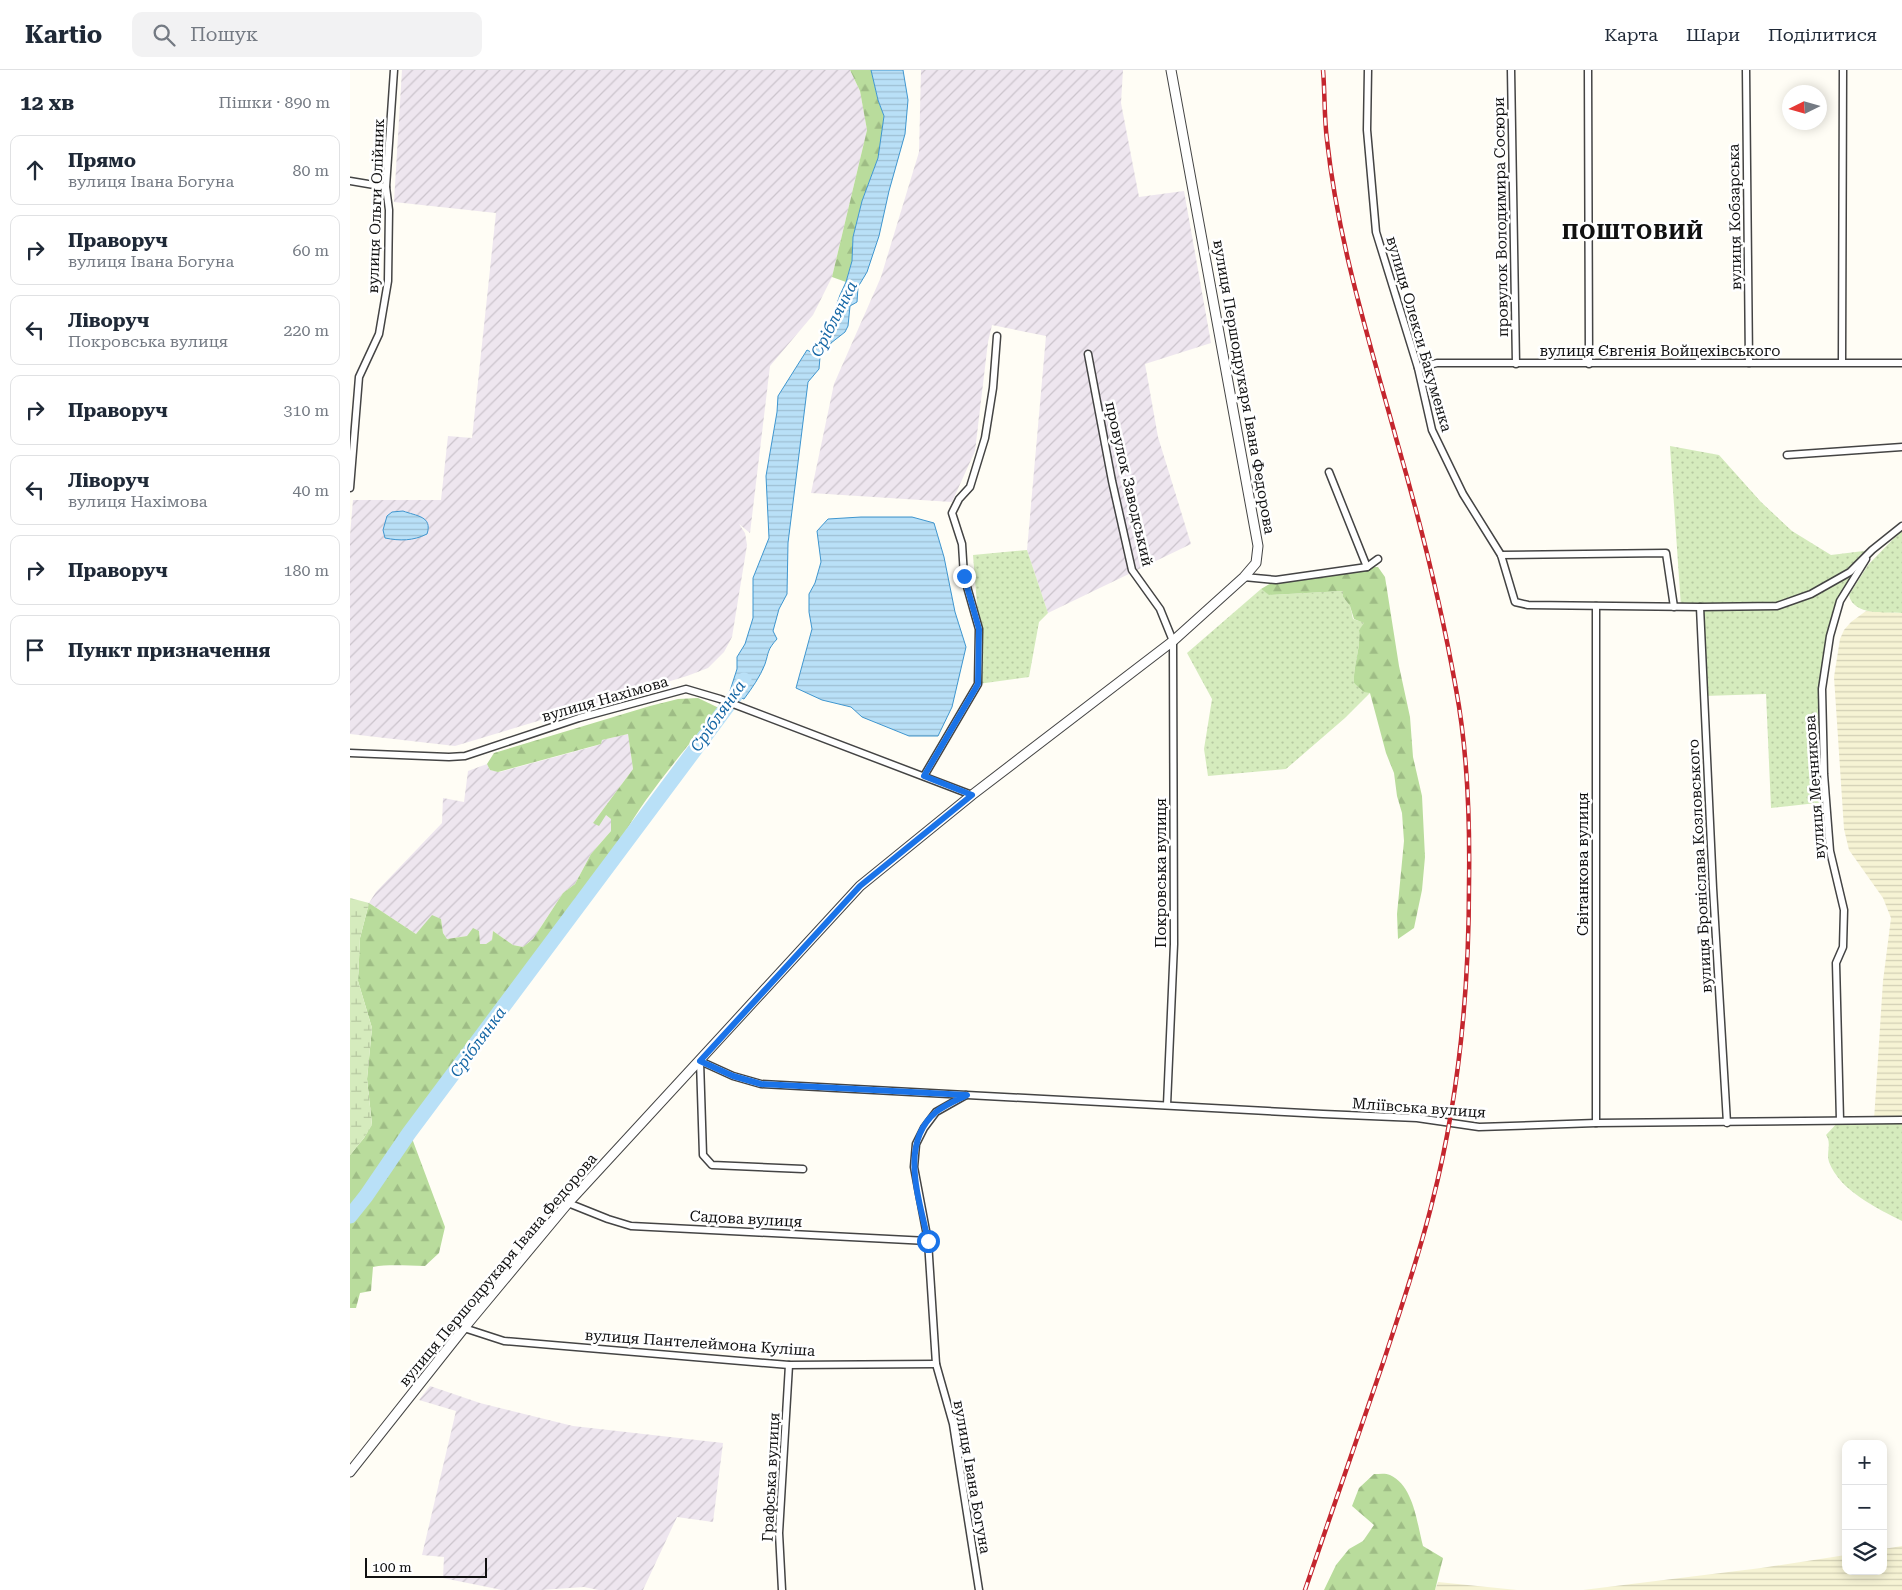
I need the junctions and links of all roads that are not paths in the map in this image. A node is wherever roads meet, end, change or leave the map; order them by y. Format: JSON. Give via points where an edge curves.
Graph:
{"nodes":[{"id":1,"x":394,"y":70,"type":"edge"},
{"id":2,"x":1171,"y":70,"type":"edge"},
{"id":3,"x":1368,"y":70,"type":"edge"},
{"id":4,"x":1510,"y":70,"type":"edge"},
{"id":5,"x":1588,"y":70,"type":"edge"},
{"id":6,"x":1746,"y":70,"type":"edge"},
{"id":7,"x":1843,"y":70,"type":"edge"},
{"id":8,"x":350,"y":181,"type":"edge"},
{"id":9,"x":386,"y":186,"type":"junction"},
{"id":10,"x":997,"y":336,"type":"dead end"},
{"id":11,"x":1088,"y":354,"type":"dead end"},
{"id":12,"x":1842,"y":362,"type":"junction"},
{"id":13,"x":1749,"y":363,"type":"junction"},
{"id":14,"x":1902,"y":363,"type":"edge"},
{"id":15,"x":1516,"y":364,"type":"junction"},
{"id":16,"x":1589,"y":364,"type":"junction"},
{"id":17,"x":1418,"y":368,"type":"junction"},
{"id":18,"x":350,"y":376,"type":"edge"},
{"id":19,"x":359,"y":377,"type":"junction"},
{"id":20,"x":1902,"y":447,"type":"edge"},
{"id":21,"x":1787,"y":455,"type":"dead end"},
{"id":22,"x":1329,"y":472,"type":"dead end"},
{"id":23,"x":350,"y":488,"type":"edge"},
{"id":24,"x":1902,"y":526,"type":"edge"},
{"id":25,"x":1872,"y":550,"type":"junction"},
{"id":26,"x":1501,"y":555,"type":"junction"},
{"id":27,"x":1378,"y":559,"type":"dead end"},
{"id":28,"x":1367,"y":567,"type":"junction"},
{"id":29,"x":1244,"y":577,"type":"junction"},
{"id":30,"x":1596,"y":606,"type":"junction"},
{"id":31,"x":1674,"y":607,"type":"junction"},
{"id":32,"x":1700,"y":608,"type":"junction"},
{"id":33,"x":1172,"y":640,"type":"junction"},
{"id":34,"x":350,"y":753,"type":"edge"},
{"id":35,"x":924,"y":776,"type":"junction"},
{"id":36,"x":972,"y":795,"type":"junction"},
{"id":37,"x":700,"y":1061,"type":"junction"},
{"id":38,"x":967,"y":1095,"type":"junction"},
{"id":39,"x":1167,"y":1105,"type":"junction"},
{"id":40,"x":1840,"y":1120,"type":"junction"},
{"id":41,"x":1902,"y":1120,"type":"edge"},
{"id":42,"x":1596,"y":1123,"type":"junction"},
{"id":43,"x":1727,"y":1123,"type":"junction"},
{"id":44,"x":803,"y":1169,"type":"dead end"},
{"id":45,"x":568,"y":1203,"type":"junction"},
{"id":46,"x":928,"y":1241,"type":"junction"},
{"id":47,"x":464,"y":1328,"type":"junction"},
{"id":48,"x":936,"y":1364,"type":"junction"},
{"id":49,"x":789,"y":1365,"type":"junction"},
{"id":50,"x":350,"y":1472,"type":"edge"},
{"id":51,"x":782,"y":1590,"type":"edge"},
{"id":52,"x":979,"y":1590,"type":"edge"}],
"edges":[{"from":1,"to":9,"type":"street","name":"вулиця Ольги Олійник"},
{"from":2,"to":29,"type":"street","name":"вулиця Першодрукаря Івана Федорова","via":[[1258,546],[1256,563]]},
{"from":3,"to":17,"type":"street","name":"вулиця Олекси Бакуменка","via":[[1367,130],[1376,232]]},
{"from":4,"to":15,"type":"street","name":"провулок Володимира Сосюри"},
{"from":5,"to":16,"type":"street"},
{"from":6,"to":13,"type":"street","name":"вулиця Кобзарська"},
{"from":7,"to":12,"type":"street"},
{"from":8,"to":9,"type":"street"},
{"from":9,"to":19,"type":"street","name":"вулиця Ольги Олійник","via":[[388,281],[379,334]]},
{"from":10,"to":35,"type":"street","via":[[993,388],[983,446],[970,487],[952,512],[962,544],[964,576],[979,629],[978,684]]},
{"from":11,"to":33,"type":"street","name":"провулок Заводський","via":[[1132,570],[1160,609]]},
{"from":12,"to":13,"type":"street","name":"вулиця Євгенія Войцехівського"},
{"from":12,"to":14,"type":"street","name":"вулиця Євгенія Войцехівського"},
{"from":13,"to":16,"type":"street","name":"вулиця Євгенія Войцехівського"},
{"from":15,"to":16,"type":"street","name":"вулиця Євгенія Войцехівського"},
{"from":15,"to":17,"type":"street","name":"вулиця Євгенія Войцехівського","via":[[1437,363]]},
{"from":17,"to":26,"type":"street","name":"вулиця Олекси Бакуменка","via":[[1432,430],[1463,494]]},
{"from":18,"to":19,"type":"street"},
{"from":19,"to":23,"type":"street","name":"вулиця Ольги Олійник"},
{"from":20,"to":21,"type":"street"},
{"from":22,"to":28,"type":"street"},
{"from":24,"to":25,"type":"street"},
{"from":25,"to":32,"type":"street","name":"вулиця Олекси Бакуменка","via":[[1850,572],[1812,594],[1777,606]]},
{"from":25,"to":40,"type":"street","name":"вулиця Мечникова","via":[[1840,601],[1830,636],[1822,689],[1830,851],[1844,910],[1843,947],[1836,963]]},
{"from":26,"to":30,"type":"street","name":"вулиця Олекси Бакуменка","via":[[1515,602]]},
{"from":26,"to":31,"type":"street","via":[[1666,553]]},
{"from":27,"to":28,"type":"street"},
{"from":28,"to":29,"type":"street","via":[[1276,580]]},
{"from":29,"to":33,"type":"street","name":"вулиця Першодрукаря Івана Федорова"},
{"from":30,"to":31,"type":"street","name":"вулиця Олекси Бакуменка"},
{"from":30,"to":42,"type":"street","name":"Світанкова вулиця"},
{"from":31,"to":32,"type":"street","name":"вулиця Олекси Бакуменка"},
{"from":32,"to":43,"type":"street","name":"вулиця Броніслава Козловського","via":[[1712,888]]},
{"from":33,"to":36,"type":"street","name":"вулиця Першодрукаря Івана Федорова"},
{"from":33,"to":39,"type":"street","name":"Покровська вулиця","via":[[1174,944]]},
{"from":34,"to":35,"type":"street","name":"вулиця Нахімова","via":[[465,756],[579,718],[686,689]]},
{"from":35,"to":36,"type":"street","name":"вулиця Нахімова"},
{"from":36,"to":37,"type":"street","name":"вулиця Першодрукаря Івана Федорова","via":[[860,886]]},
{"from":37,"to":38,"type":"street","via":[[761,1084]]},
{"from":37,"to":44,"type":"street","via":[[704,1155],[712,1165]]},
{"from":37,"to":45,"type":"street","name":"вулиця Першодрукаря Івана Федорова"},
{"from":38,"to":39,"type":"street","name":"Мліївська вулиця"},
{"from":38,"to":46,"type":"street","name":"вулиця Івана Богуна","via":[[936,1112],[916,1144],[914,1167]]},
{"from":39,"to":42,"type":"street","name":"Мліївська вулиця","via":[[1417,1118],[1479,1127]]},
{"from":40,"to":41,"type":"street","name":"Мліївська вулиця"},
{"from":40,"to":43,"type":"street","name":"Мліївська вулиця"},
{"from":42,"to":43,"type":"street","name":"Мліївська вулиця"},
{"from":45,"to":46,"type":"street","name":"Садова вулиця","via":[[631,1226]]},
{"from":45,"to":47,"type":"street","name":"вулиця Першодрукаря Івана Федорова"},
{"from":46,"to":48,"type":"street","name":"вулиця Івана Богуна"},
{"from":47,"to":49,"type":"street","name":"вулиця Пантелеймона Куліша","via":[[504,1341]]},
{"from":47,"to":50,"type":"street","name":"вулиця Першодрукаря Івана Федорова"},
{"from":48,"to":49,"type":"street","name":"вулиця Пантелеймона Куліша"},
{"from":48,"to":52,"type":"street","name":"вулиця Івана Богуна","via":[[953,1424]]},
{"from":49,"to":51,"type":"street","name":"Графська вулиця","via":[[779,1533]]}]}
